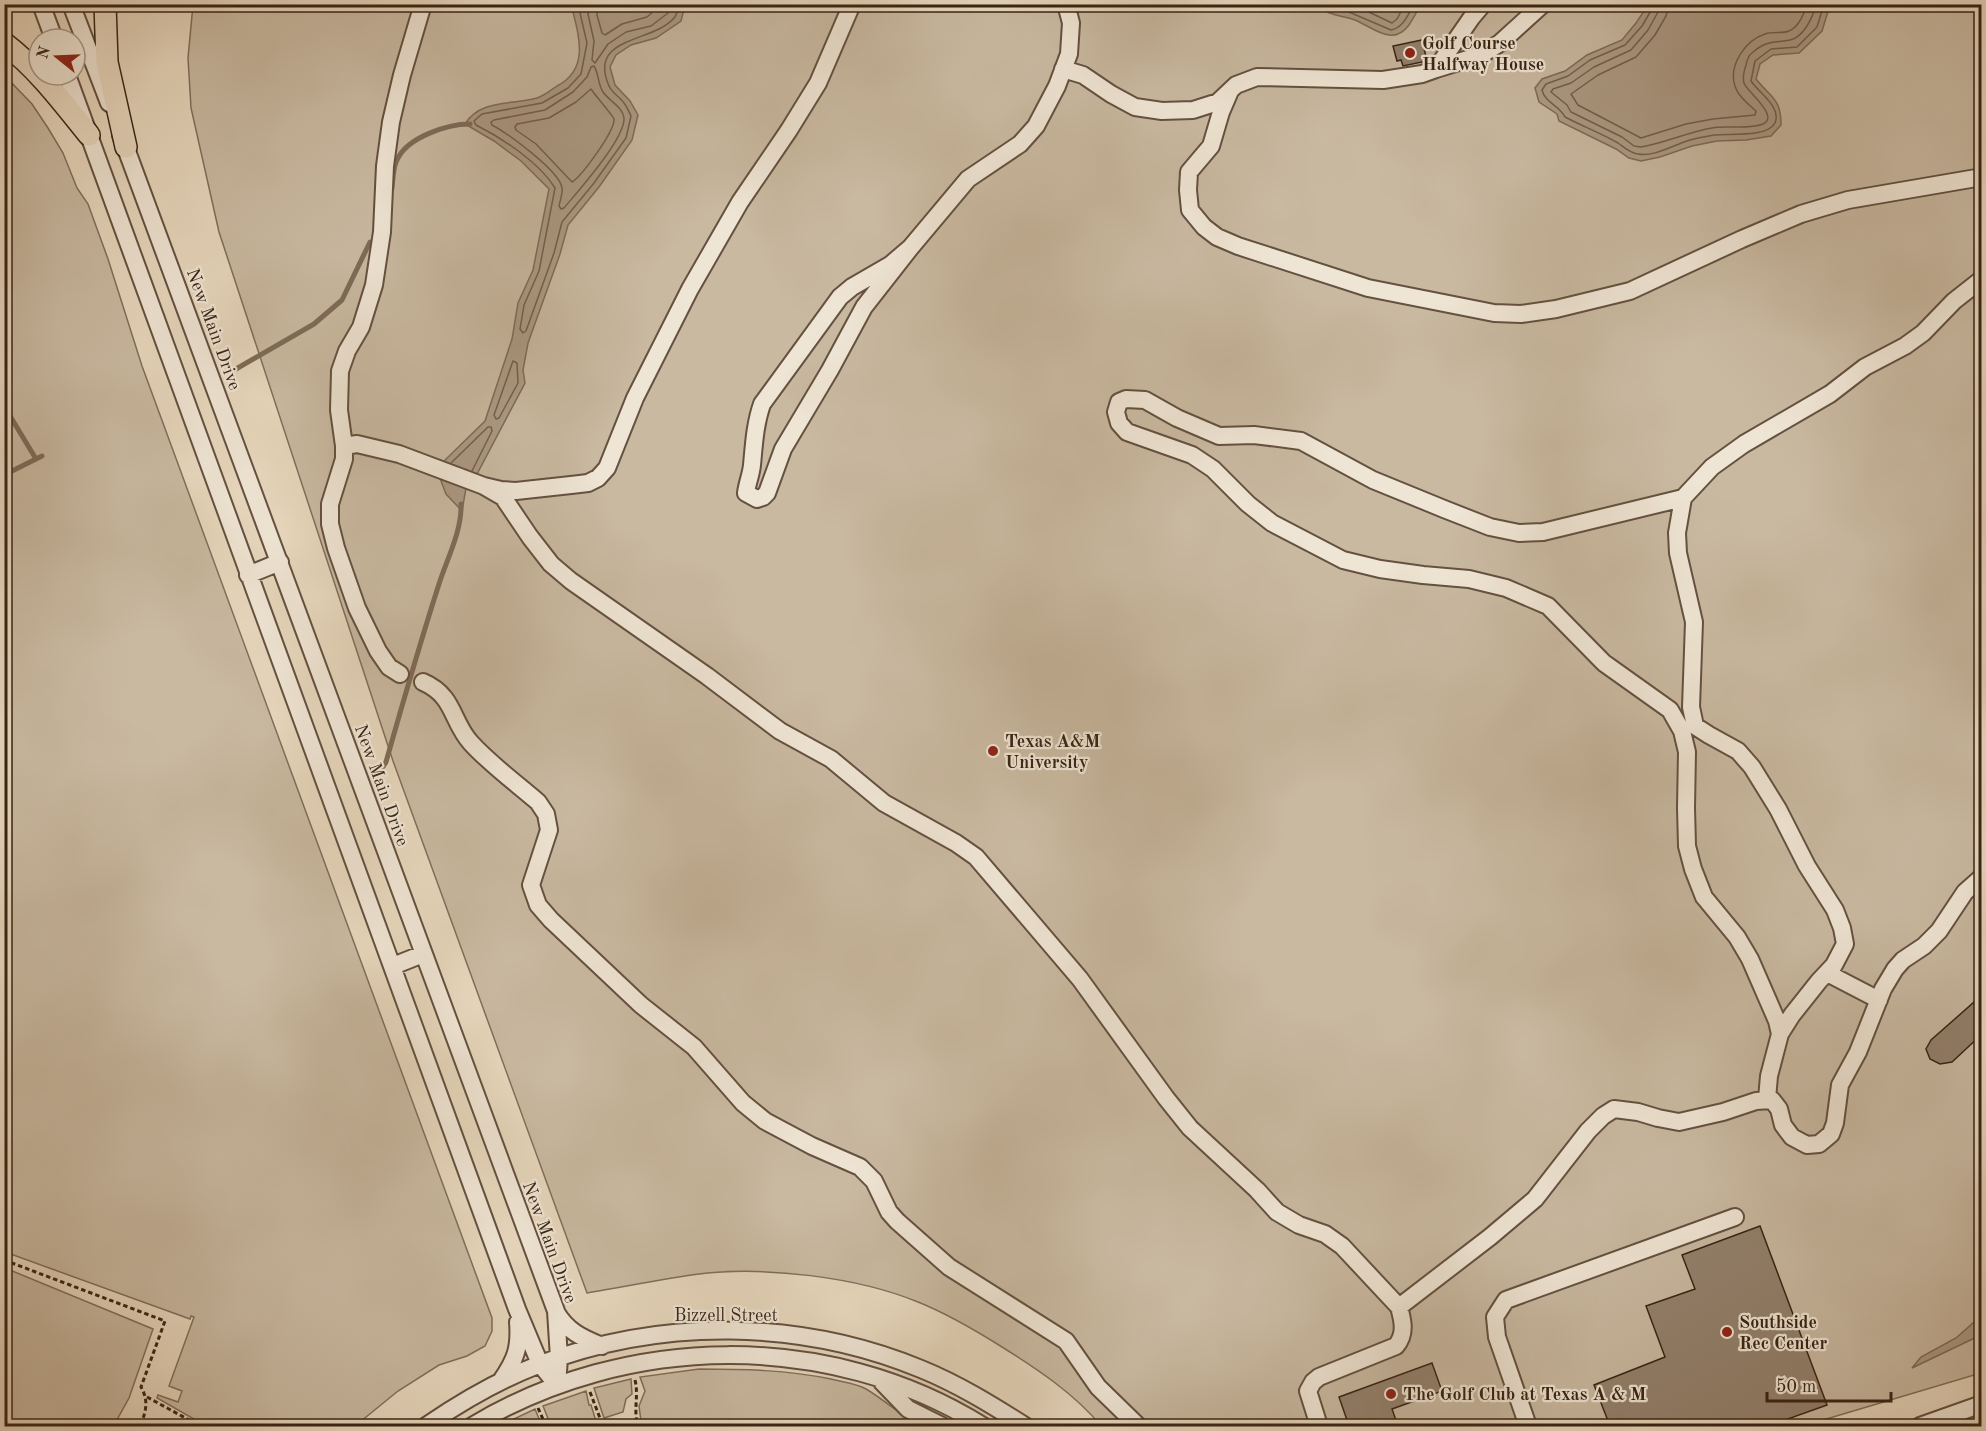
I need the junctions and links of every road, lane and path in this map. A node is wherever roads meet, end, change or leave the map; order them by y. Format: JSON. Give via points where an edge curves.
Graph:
{"nodes":[{"id":1,"x":41,"y":4,"type":"edge"},
{"id":2,"x":71,"y":4,"type":"edge"},
{"id":3,"x":105,"y":4,"type":"edge"},
{"id":4,"x":423,"y":4,"type":"edge"},
{"id":5,"x":852,"y":4,"type":"edge"},
{"id":6,"x":1066,"y":4,"type":"edge"},
{"id":7,"x":1483,"y":4,"type":"edge"},
{"id":8,"x":1543,"y":4,"type":"edge"},
{"id":9,"x":50,"y":27,"type":"edge"},
{"id":10,"x":4,"y":43,"type":"edge"},
{"id":11,"x":1063,"y":69,"type":"junction"},
{"id":12,"x":1436,"y":69,"type":"junction"},
{"id":13,"x":71,"y":87,"type":"edge"},
{"id":14,"x":1230,"y":91,"type":"junction"},
{"id":15,"x":89,"y":135,"type":"junction"},
{"id":16,"x":126,"y":147,"type":"junction"},
{"id":17,"x":1982,"y":177,"type":"edge"},
{"id":18,"x":910,"y":247,"type":"junction"},
{"id":19,"x":1982,"y":279,"type":"edge"},
{"id":20,"x":344,"y":446,"type":"junction"},
{"id":21,"x":484,"y":486,"type":"junction"},
{"id":22,"x":1683,"y":498,"type":"junction"},
{"id":23,"x":280,"y":562,"type":"junction"},
{"id":24,"x":248,"y":575,"type":"junction"},
{"id":25,"x":400,"y":674,"type":"dead end"},
{"id":26,"x":423,"y":682,"type":"dead end"},
{"id":27,"x":1982,"y":877,"type":"edge"},
{"id":28,"x":423,"y":954,"type":"junction"},
{"id":29,"x":393,"y":966,"type":"junction"},
{"id":30,"x":1827,"y":973,"type":"junction"},
{"id":31,"x":1879,"y":1000,"type":"junction"},
{"id":32,"x":1780,"y":1034,"type":"junction"},
{"id":33,"x":1767,"y":1099,"type":"junction"},
{"id":34,"x":1734,"y":1217,"type":"dead end"},
{"id":35,"x":4,"y":1260,"type":"edge"},
{"id":36,"x":1399,"y":1307,"type":"junction"},
{"id":37,"x":517,"y":1309,"type":"junction"},
{"id":38,"x":556,"y":1311,"type":"junction"},
{"id":39,"x":602,"y":1346,"type":"junction"},
{"id":40,"x":559,"y":1358,"type":"junction"},
{"id":41,"x":540,"y":1364,"type":"junction"},
{"id":42,"x":877,"y":1378,"type":"junction"},
{"id":43,"x":500,"y":1382,"type":"junction"},
{"id":44,"x":557,"y":1385,"type":"junction"},
{"id":45,"x":637,"y":1386,"type":"dead end"},
{"id":46,"x":590,"y":1391,"type":"dead end"},
{"id":47,"x":146,"y":1396,"type":"junction"},
{"id":48,"x":1982,"y":1404,"type":"edge"},
{"id":49,"x":539,"y":1409,"type":"dead end"},
{"id":50,"x":1015,"y":1424,"type":"edge"},
{"id":51,"x":140,"y":1426,"type":"edge"},
{"id":52,"x":200,"y":1426,"type":"edge"},
{"id":53,"x":426,"y":1426,"type":"edge"},
{"id":54,"x":472,"y":1426,"type":"edge"},
{"id":55,"x":546,"y":1426,"type":"edge"},
{"id":56,"x":603,"y":1426,"type":"edge"},
{"id":57,"x":638,"y":1426,"type":"edge"},
{"id":58,"x":942,"y":1426,"type":"edge"},
{"id":59,"x":983,"y":1426,"type":"edge"},
{"id":60,"x":1138,"y":1426,"type":"edge"},
{"id":61,"x":1319,"y":1426,"type":"edge"},
{"id":62,"x":1528,"y":1426,"type":"edge"},
{"id":63,"x":1920,"y":1426,"type":"edge"}],
"edges":[{"from":1,"to":9,"type":"street"},
{"from":2,"to":16,"type":"street","name":"New Main Drive"},
{"from":3,"to":16,"type":"main road","via":[[107,62]]},
{"from":4,"to":20,"type":"street","via":[[391,122],[378,268],[361,327],[340,371],[339,410]]},
{"from":5,"to":21,"type":"street","via":[[818,83],[740,202],[690,289],[642,383],[607,468],[588,483],[516,492]]},
{"from":6,"to":11,"type":"street","via":[[1071,38]]},
{"from":7,"to":12,"type":"street"},
{"from":8,"to":12,"type":"street","via":[[1481,55]]},
{"from":10,"to":15,"type":"main road","via":[[44,80]]},
{"from":11,"to":14,"type":"street","via":[[1083,75],[1135,107],[1162,111],[1193,110],[1218,102]]},
{"from":11,"to":18,"type":"street","via":[[1036,126],[1020,144],[968,179]]},
{"from":12,"to":14,"type":"street","via":[[1383,80],[1257,77]]},
{"from":13,"to":15,"type":"street"},
{"from":14,"to":17,"type":"street","via":[[1211,146],[1190,172],[1190,210],[1204,227],[1238,246],[1368,288],[1494,313],[1544,311],[1630,291],[1802,214],[1848,200]]},
{"from":15,"to":24,"type":"street"},
{"from":16,"to":23,"type":"street","name":"New Main Drive"},
{"from":18,"to":18,"type":"street","via":[[864,307],[783,449],[766,493],[757,499],[750,497],[747,485],[756,418],[762,404],[840,297],[890,265]]},
{"from":19,"to":22,"type":"street","via":[[1923,333],[1744,444],[1712,467]]},
{"from":20,"to":21,"type":"street","via":[[372,447]]},
{"from":20,"to":25,"type":"street","via":[[344,459],[330,504],[330,524],[366,628],[388,667]]},
{"from":21,"to":36,"type":"street","via":[[503,497],[551,564],[571,581],[780,731],[831,759],[884,803],[976,857],[1080,979],[1190,1128],[1277,1212],[1342,1246]]},
{"from":22,"to":30,"type":"street","via":[[1677,533],[1694,622],[1692,717],[1695,726],[1738,751],[1752,767],[1835,910],[1845,944]]},
{"from":22,"to":32,"type":"street","via":[[1544,532],[1519,533],[1491,527],[1373,480],[1301,441],[1254,435],[1219,436],[1145,400],[1126,399],[1119,402],[1116,412],[1127,432],[1192,455],[1272,523],[1343,560],[1380,569],[1469,579],[1506,588],[1548,606],[1604,663],[1670,711],[1682,731],[1687,752],[1687,846],[1693,869],[1704,897],[1750,959]]},
{"from":23,"to":24,"type":"street"},
{"from":23,"to":28,"type":"street","name":"New Main Drive"},
{"from":24,"to":29,"type":"street"},
{"from":26,"to":60,"type":"street","via":[[434,687],[448,703],[471,743],[538,802],[546,814],[549,830],[531,885],[538,905],[550,920],[641,1005],[694,1047],[743,1103],[765,1121],[860,1167],[874,1181],[897,1221],[949,1267],[1066,1341],[1098,1387]]},
{"from":27,"to":31,"type":"street","via":[[1965,892],[1939,931],[1895,969]]},
{"from":28,"to":29,"type":"street"},
{"from":28,"to":38,"type":"street","name":"New Main Drive"},
{"from":29,"to":37,"type":"street"},
{"from":30,"to":31,"type":"street"},
{"from":30,"to":32,"type":"street"},
{"from":31,"to":33,"type":"street","via":[[1840,1085],[1831,1134],[1819,1144],[1807,1145],[1792,1137],[1783,1125],[1779,1109]]},
{"from":32,"to":33,"type":"street"},
{"from":33,"to":36,"type":"street","via":[[1679,1122],[1614,1109],[1588,1131],[1535,1199]]},
{"from":34,"to":62,"type":"street","via":[[1506,1300],[1495,1317],[1497,1337]]},
{"from":35,"to":47,"type":"path","via":[[165,1321],[141,1387]]},
{"from":36,"to":61,"type":"street","via":[[1403,1330],[1396,1346],[1313,1382],[1308,1391]]},
{"from":37,"to":41,"type":"street"},
{"from":37,"to":43,"type":"street","via":[[518,1350]]},
{"from":38,"to":39,"type":"street","via":[[573,1333]]},
{"from":38,"to":40,"type":"street","name":"New Main Drive"},
{"from":39,"to":40,"type":"street","name":"Bizzell Street"},
{"from":39,"to":50,"type":"street","name":"Bizzell Street","via":[[656,1335],[714,1331],[819,1339],[923,1369],[973,1394]]},
{"from":40,"to":41,"type":"street","name":"Bizzell Street"},
{"from":40,"to":44,"type":"street","name":"New Main Drive"},
{"from":41,"to":43,"type":"street","name":"Bizzell Street"},
{"from":41,"to":44,"type":"street"},
{"from":42,"to":44,"type":"street","via":[[793,1358],[748,1355],[664,1358]]},
{"from":42,"to":58,"type":"street","via":[[908,1409]]},
{"from":42,"to":59,"type":"street"},
{"from":43,"to":53,"type":"street","name":"Bizzell Street"},
{"from":44,"to":54,"type":"street"},
{"from":45,"to":57,"type":"path"},
{"from":46,"to":56,"type":"path"},
{"from":47,"to":51,"type":"path"},
{"from":47,"to":52,"type":"path"},
{"from":48,"to":63,"type":"street"},
{"from":49,"to":55,"type":"path"}]}
